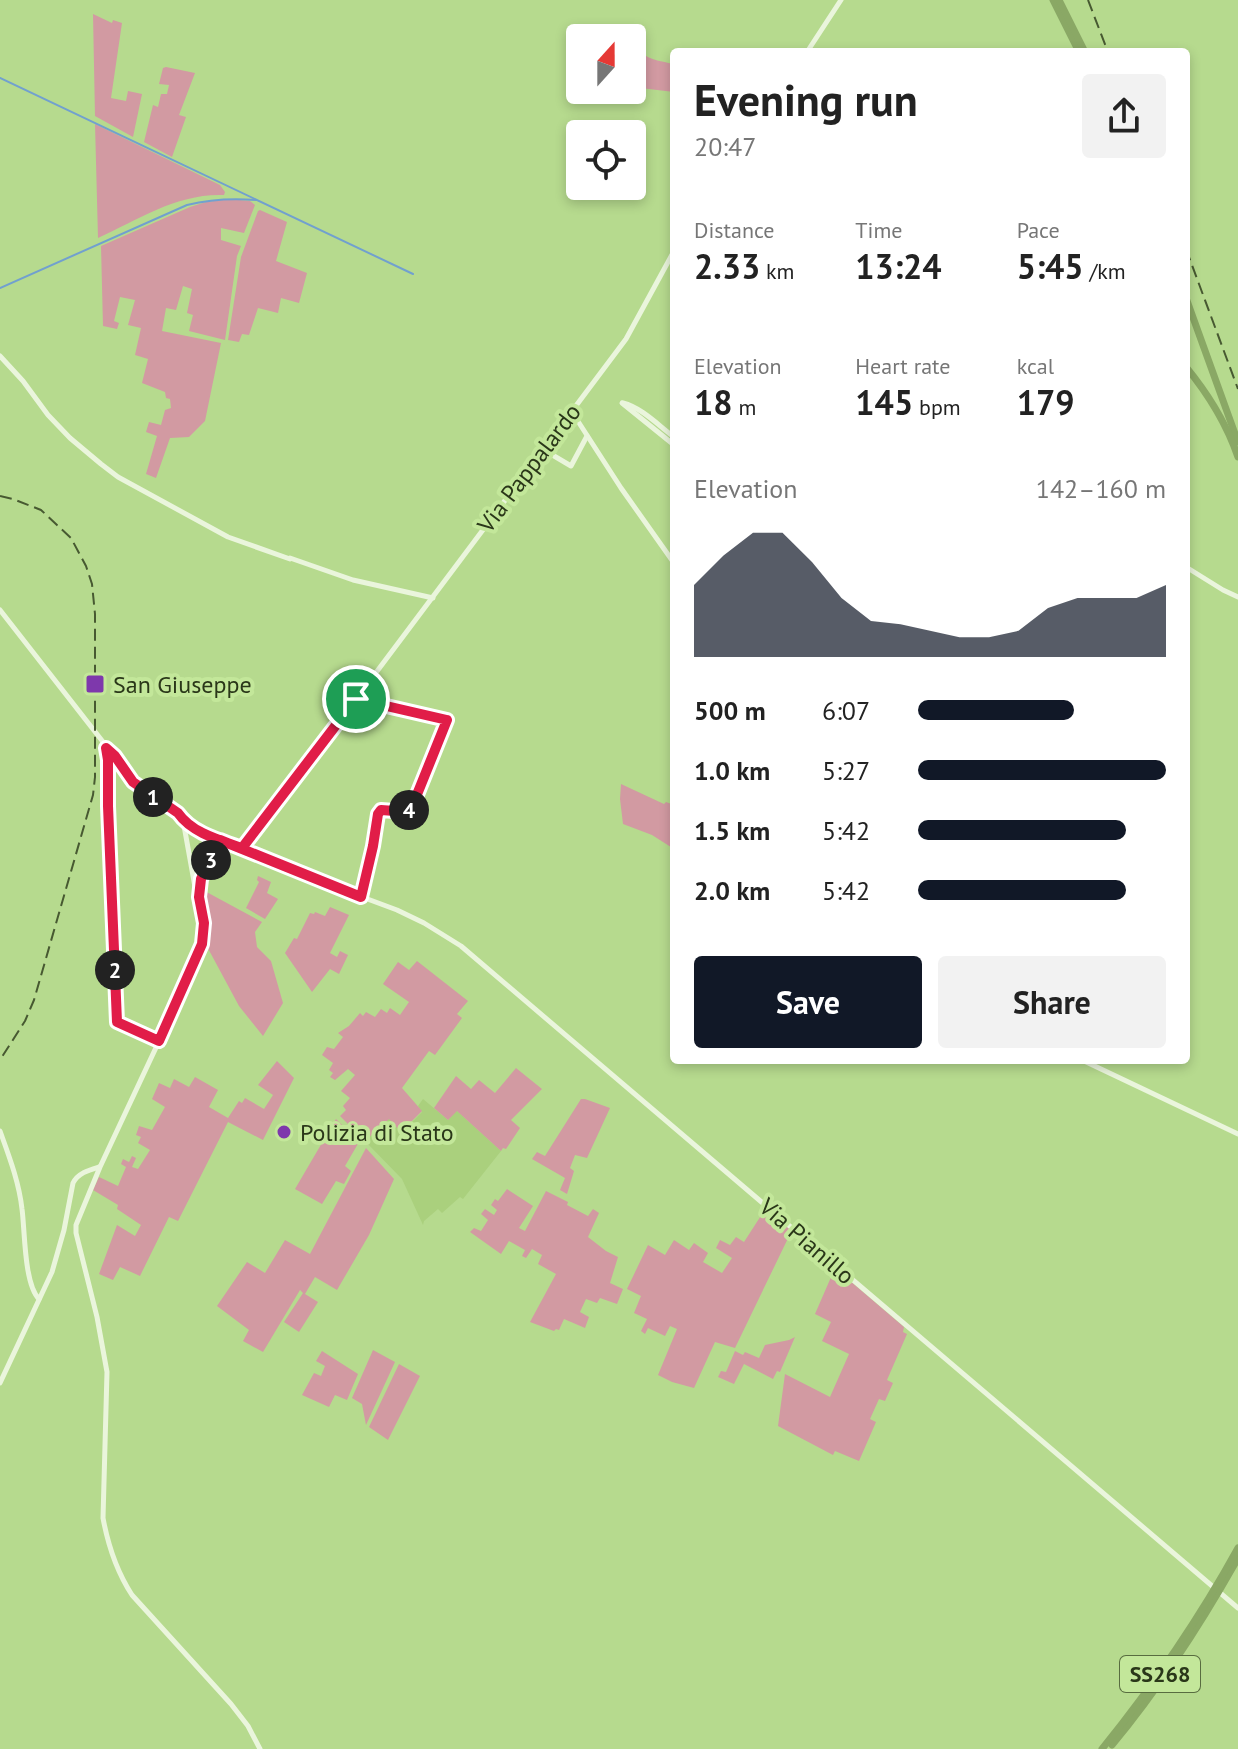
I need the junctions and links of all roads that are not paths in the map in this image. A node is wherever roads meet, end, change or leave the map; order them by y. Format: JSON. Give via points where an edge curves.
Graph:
{"nodes":[{"id":1,"x":841,"y":0,"type":"edge"},
{"id":2,"x":1053,"y":0,"type":"edge"},
{"id":3,"x":1059,"y":0,"type":"edge"},
{"id":4,"x":810,"y":48,"type":"edge"},
{"id":5,"x":1080,"y":48,"type":"edge"},
{"id":6,"x":1080,"y":48,"type":"edge"},
{"id":7,"x":670,"y":258,"type":"edge"},
{"id":8,"x":1190,"y":309,"type":"edge"},
{"id":9,"x":0,"y":356,"type":"edge"},
{"id":10,"x":1190,"y":372,"type":"edge"},
{"id":11,"x":572,"y":412,"type":"junction"},
{"id":12,"x":670,"y":434,"type":"edge"},
{"id":13,"x":587,"y":435,"type":"junction"},
{"id":14,"x":670,"y":442,"type":"edge"},
{"id":15,"x":1238,"y":442,"type":"edge"},
{"id":16,"x":544,"y":450,"type":"junction"},
{"id":17,"x":1238,"y":457,"type":"edge"},
{"id":18,"x":670,"y":557,"type":"edge"},
{"id":19,"x":1190,"y":569,"type":"edge"},
{"id":20,"x":1238,"y":597,"type":"edge"},
{"id":21,"x":433,"y":598,"type":"junction"},
{"id":22,"x":0,"y":610,"type":"edge"},
{"id":23,"x":356,"y":699,"type":"junction"},
{"id":24,"x":113,"y":758,"type":"junction"},
{"id":25,"x":108,"y":776,"type":"junction"},
{"id":26,"x":129,"y":777,"type":"junction"},
{"id":27,"x":183,"y":820,"type":"junction"},
{"id":28,"x":220,"y":840,"type":"junction"},
{"id":29,"x":242,"y":848,"type":"junction"},
{"id":30,"x":199,"y":897,"type":"junction"},
{"id":31,"x":361,"y":897,"type":"junction"},
{"id":32,"x":159,"y":1041,"type":"junction"},
{"id":33,"x":1090,"y":1064,"type":"edge"},
{"id":34,"x":0,"y":1131,"type":"edge"},
{"id":35,"x":1238,"y":1134,"type":"edge"},
{"id":36,"x":100,"y":1167,"type":"junction"},
{"id":37,"x":40,"y":1298,"type":"junction"},
{"id":38,"x":0,"y":1383,"type":"edge"},
{"id":39,"x":1238,"y":1548,"type":"edge"},
{"id":40,"x":1238,"y":1558,"type":"edge"},
{"id":41,"x":1222,"y":1582,"type":"junction"},
{"id":42,"x":1213,"y":1597,"type":"junction"},
{"id":43,"x":1238,"y":1608,"type":"edge"},
{"id":44,"x":260,"y":1749,"type":"edge"},
{"id":45,"x":1102,"y":1749,"type":"edge"},
{"id":46,"x":1108,"y":1749,"type":"edge"}],
"edges":[{"from":1,"to":4,"type":"street"},
{"from":2,"to":5,"type":"highway"},
{"from":3,"to":6,"type":"highway"},
{"from":7,"to":11,"type":"street","name":"Via Pappalardo","via":[[626,339]]},
{"from":8,"to":15,"type":"highway"},
{"from":9,"to":21,"type":"street","via":[[70,438],[111,472],[214,531],[353,580]]},
{"from":10,"to":17,"type":"highway","via":[[1220,415]]},
{"from":11,"to":13,"type":"street"},
{"from":11,"to":16,"type":"street","name":"Via Pappalardo"},
{"from":12,"to":14,"type":"street","via":[[622,403]]},
{"from":13,"to":16,"type":"street","via":[[571,466]]},
{"from":13,"to":18,"type":"street"},
{"from":16,"to":21,"type":"street","name":"Via Pappalardo"},
{"from":19,"to":20,"type":"street"},
{"from":21,"to":23,"type":"street","name":"Via Pappalardo"},
{"from":22,"to":24,"type":"street"},
{"from":23,"to":29,"type":"street","name":"Via Pappalardo"},
{"from":23,"to":31,"type":"street","via":[[447,720],[412,807],[408,812],[378,814]]},
{"from":24,"to":25,"type":"street"},
{"from":24,"to":26,"type":"street","name":"Via Pianillo"},
{"from":25,"to":26,"type":"street","via":[[118,767]]},
{"from":25,"to":32,"type":"street","via":[[117,1022]]},
{"from":26,"to":27,"type":"street","name":"Via Pianillo"},
{"from":27,"to":28,"type":"street","name":"Via Pianillo"},
{"from":27,"to":30,"type":"street"},
{"from":28,"to":29,"type":"street","name":"Via Pianillo"},
{"from":28,"to":30,"type":"street","via":[[201,879]]},
{"from":29,"to":31,"type":"street","name":"Via Pianillo"},
{"from":30,"to":32,"type":"street","via":[[202,944]]},
{"from":31,"to":43,"type":"street","name":"Via Pianillo","via":[[424,923],[471,953]]},
{"from":32,"to":36,"type":"street"},
{"from":33,"to":35,"type":"street"},
{"from":34,"to":37,"type":"street","via":[[22,1208],[27,1264]]},
{"from":36,"to":37,"type":"street","via":[[73,1183],[57,1258]]},
{"from":36,"to":44,"type":"street","via":[[75,1228],[107,1372],[107,1540],[132,1595],[231,1704]]},
{"from":37,"to":38,"type":"street"},
{"from":39,"to":41,"type":"highway","number":"SS268"},
{"from":40,"to":41,"type":"highway","number":"SS268"},
{"from":41,"to":42,"type":"highway","number":"SS268"},
{"from":42,"to":45,"type":"highway","number":"SS268"},
{"from":42,"to":46,"type":"highway","number":"SS268","via":[[1155,1689]]}]}
